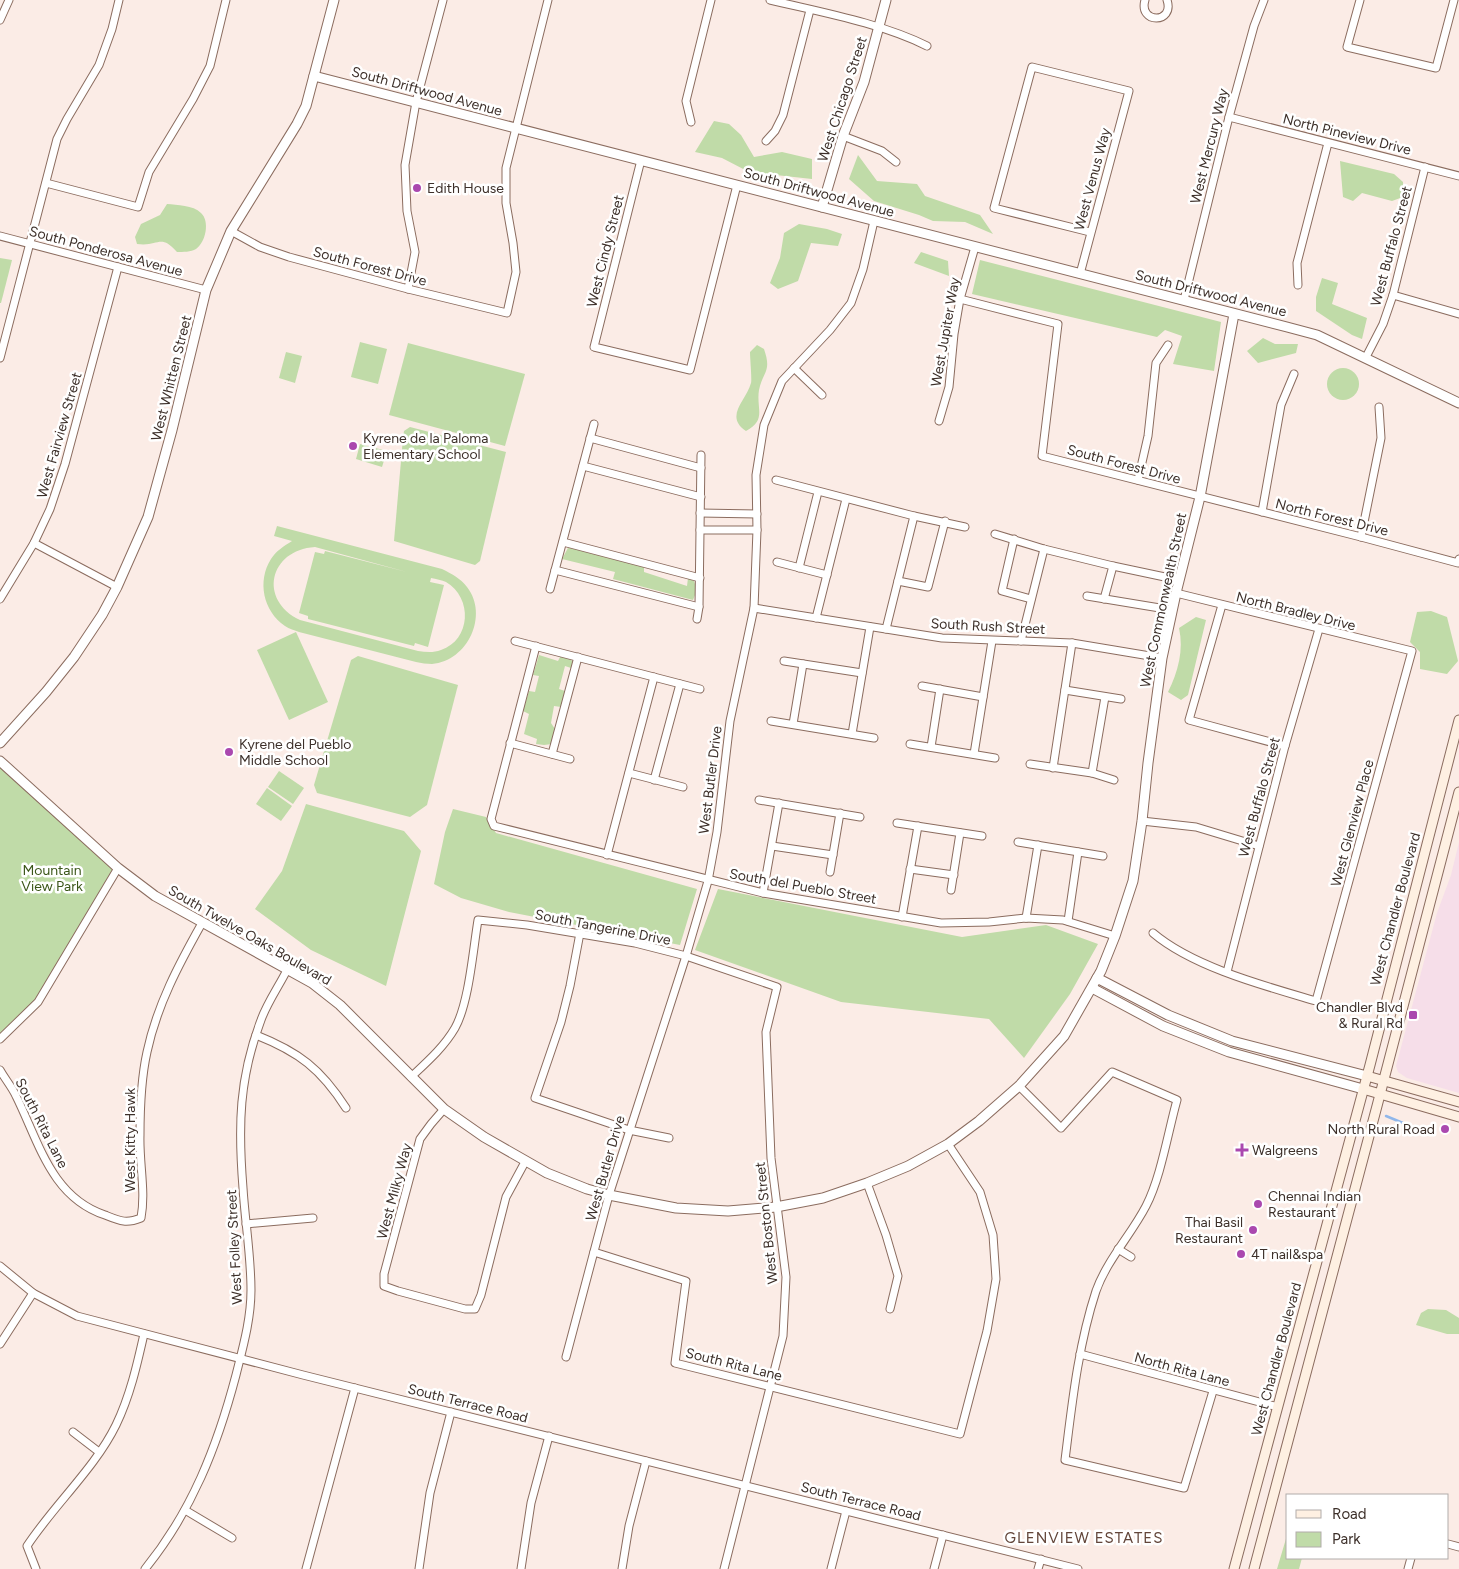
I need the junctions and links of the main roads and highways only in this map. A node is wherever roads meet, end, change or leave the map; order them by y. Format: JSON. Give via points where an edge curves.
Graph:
{"nodes":[{"id":1,"x":1459,"y":720,"type":"edge"},
{"id":2,"x":1459,"y":792,"type":"edge"},
{"id":3,"x":1367,"y":1076,"type":"junction"},
{"id":4,"x":1384,"y":1080,"type":"junction"},
{"id":5,"x":1364,"y":1089,"type":"junction"},
{"id":6,"x":1380,"y":1094,"type":"junction"},
{"id":7,"x":1459,"y":1102,"type":"edge"},
{"id":8,"x":1459,"y":1117,"type":"edge"},
{"id":9,"x":1304,"y":1308,"type":"junction"},
{"id":10,"x":1322,"y":1314,"type":"junction"},
{"id":11,"x":1234,"y":1569,"type":"edge"},
{"id":12,"x":1254,"y":1569,"type":"edge"}],
"edges":[{"from":1,"to":3,"type":"main road","name":"West Chandler Boulevard"},
{"from":2,"to":4,"type":"main road"},
{"from":3,"to":4,"type":"main road"},
{"from":3,"to":5,"type":"main road","name":"West Chandler Boulevard"},
{"from":4,"to":6,"type":"main road"},
{"from":4,"to":7,"type":"main road"},
{"from":5,"to":6,"type":"main road"},
{"from":5,"to":9,"type":"main road","name":"West Chandler Boulevard"},
{"from":6,"to":8,"type":"main road"},
{"from":6,"to":10,"type":"main road"},
{"from":9,"to":10,"type":"main road"},
{"from":9,"to":11,"type":"main road","name":"West Chandler Boulevard"},
{"from":10,"to":12,"type":"main road"}]}
